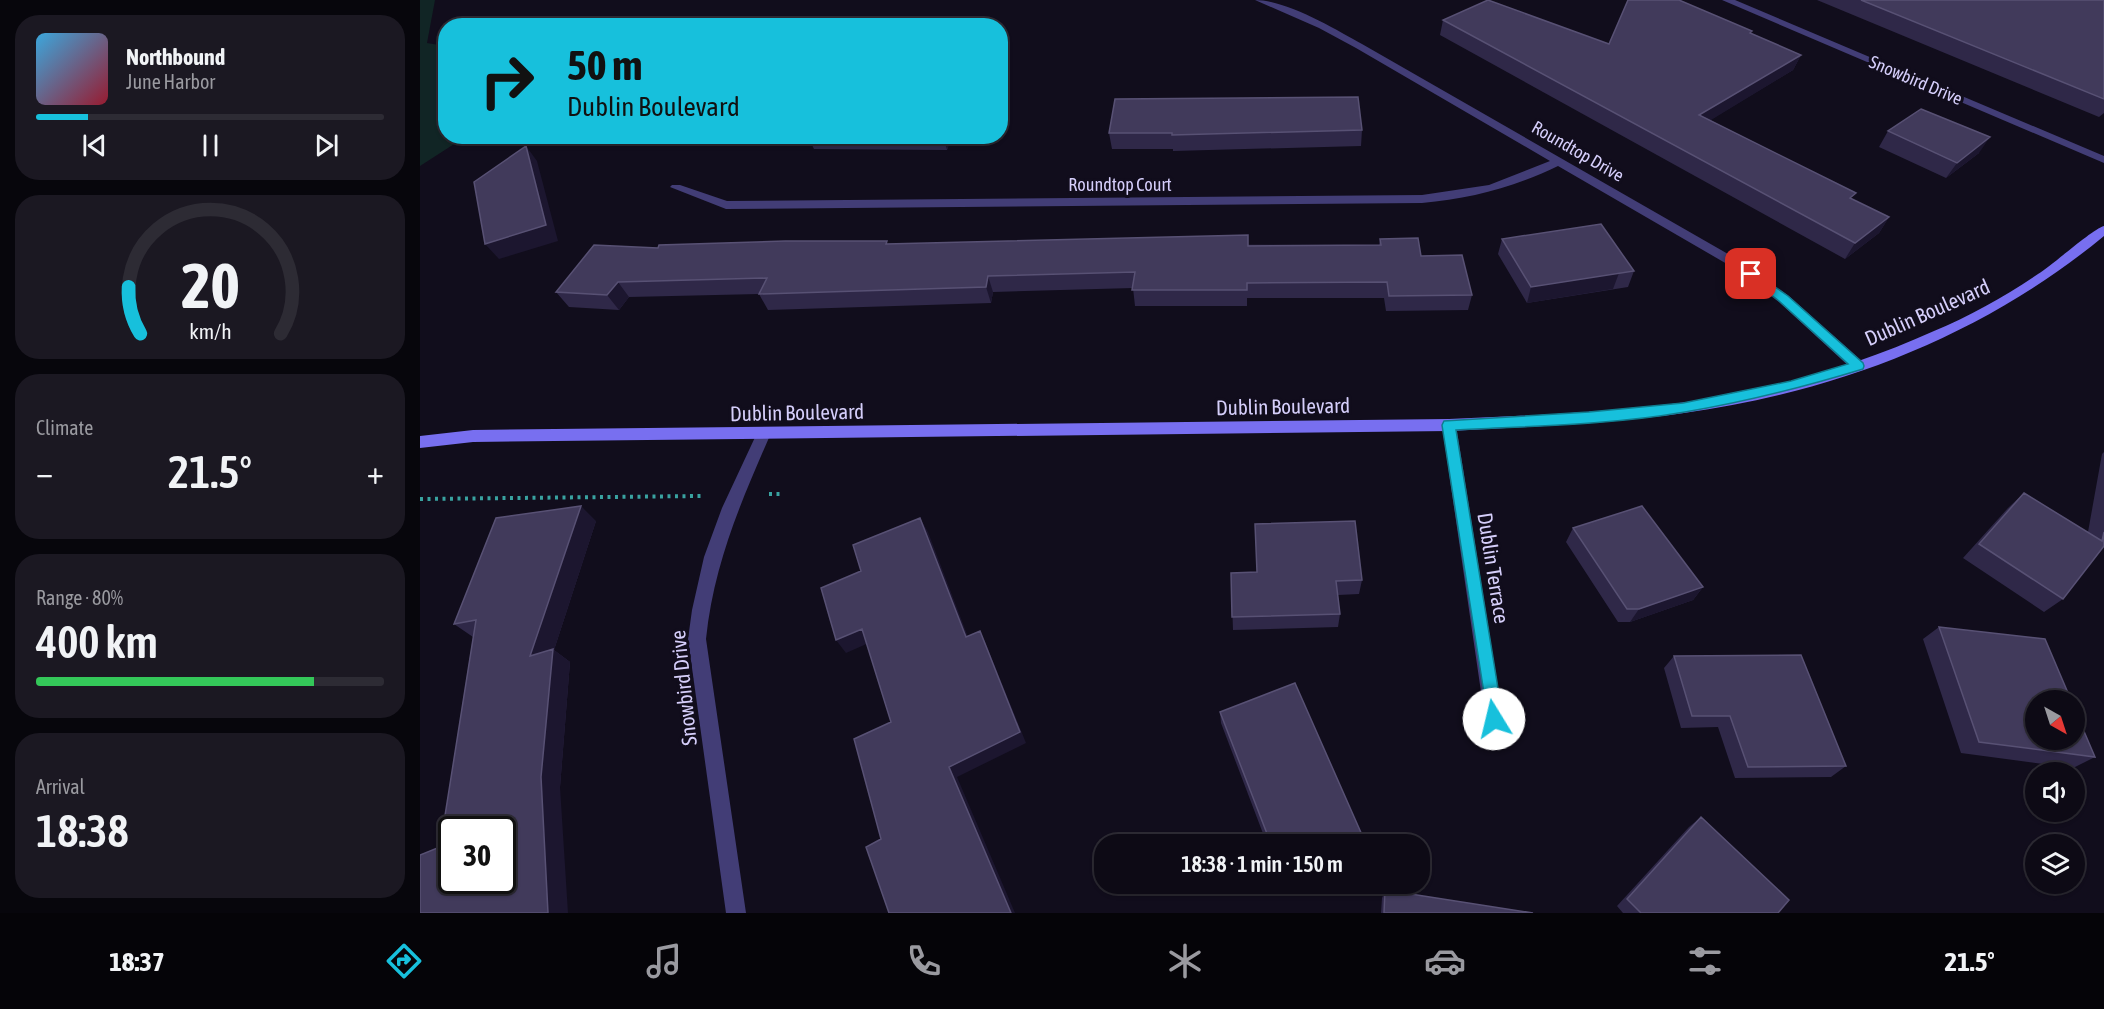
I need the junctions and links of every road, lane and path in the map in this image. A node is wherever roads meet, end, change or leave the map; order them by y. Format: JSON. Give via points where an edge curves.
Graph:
{"nodes":[{"id":1,"x":1260,"y":0,"type":"edge"},
{"id":2,"x":1727,"y":0,"type":"edge"},
{"id":3,"x":2104,"y":160,"type":"edge"},
{"id":4,"x":1560,"y":161,"type":"junction"},
{"id":5,"x":676,"y":187,"type":"dead end"},
{"id":6,"x":2104,"y":230,"type":"edge"},
{"id":7,"x":1858,"y":366,"type":"junction"},
{"id":8,"x":1449,"y":425,"type":"junction"},
{"id":9,"x":764,"y":433,"type":"junction"},
{"id":10,"x":420,"y":442,"type":"edge"},
{"id":11,"x":784,"y":494,"type":"dead end"},
{"id":12,"x":736,"y":496,"type":"junction"},
{"id":13,"x":420,"y":499,"type":"edge"},
{"id":14,"x":1494,"y":719,"type":"dead end"},
{"id":15,"x":736,"y":913,"type":"edge"}],
"edges":[{"from":1,"to":4,"type":"street","name":"Roundtop Drive","via":[[1341,36]]},
{"from":2,"to":3,"type":"street","name":"Snowbird Drive"},
{"from":4,"to":5,"type":"street","name":"Roundtop Court","via":[[1502,187],[1422,200],[726,204]]},
{"from":4,"to":7,"type":"street","name":"Roundtop Drive","via":[[1764,283]]},
{"from":6,"to":7,"type":"main road","name":"Dublin Boulevard","via":[[2047,274],[1988,310],[1940,334]]},
{"from":7,"to":8,"type":"main road","name":"Dublin Boulevard","via":[[1791,386],[1683,408]]},
{"from":8,"to":9,"type":"main road","name":"Dublin Boulevard"},
{"from":8,"to":14,"type":"street","name":"Dublin Terrace"},
{"from":9,"to":10,"type":"main road","name":"Dublin Boulevard","via":[[473,436]]},
{"from":9,"to":12,"type":"street","name":"Snowbird Drive"},
{"from":11,"to":12,"type":"path"},
{"from":12,"to":13,"type":"path"},
{"from":12,"to":15,"type":"street","name":"Snowbird Drive","via":[[718,533],[707,569],[697,639]]}]}
